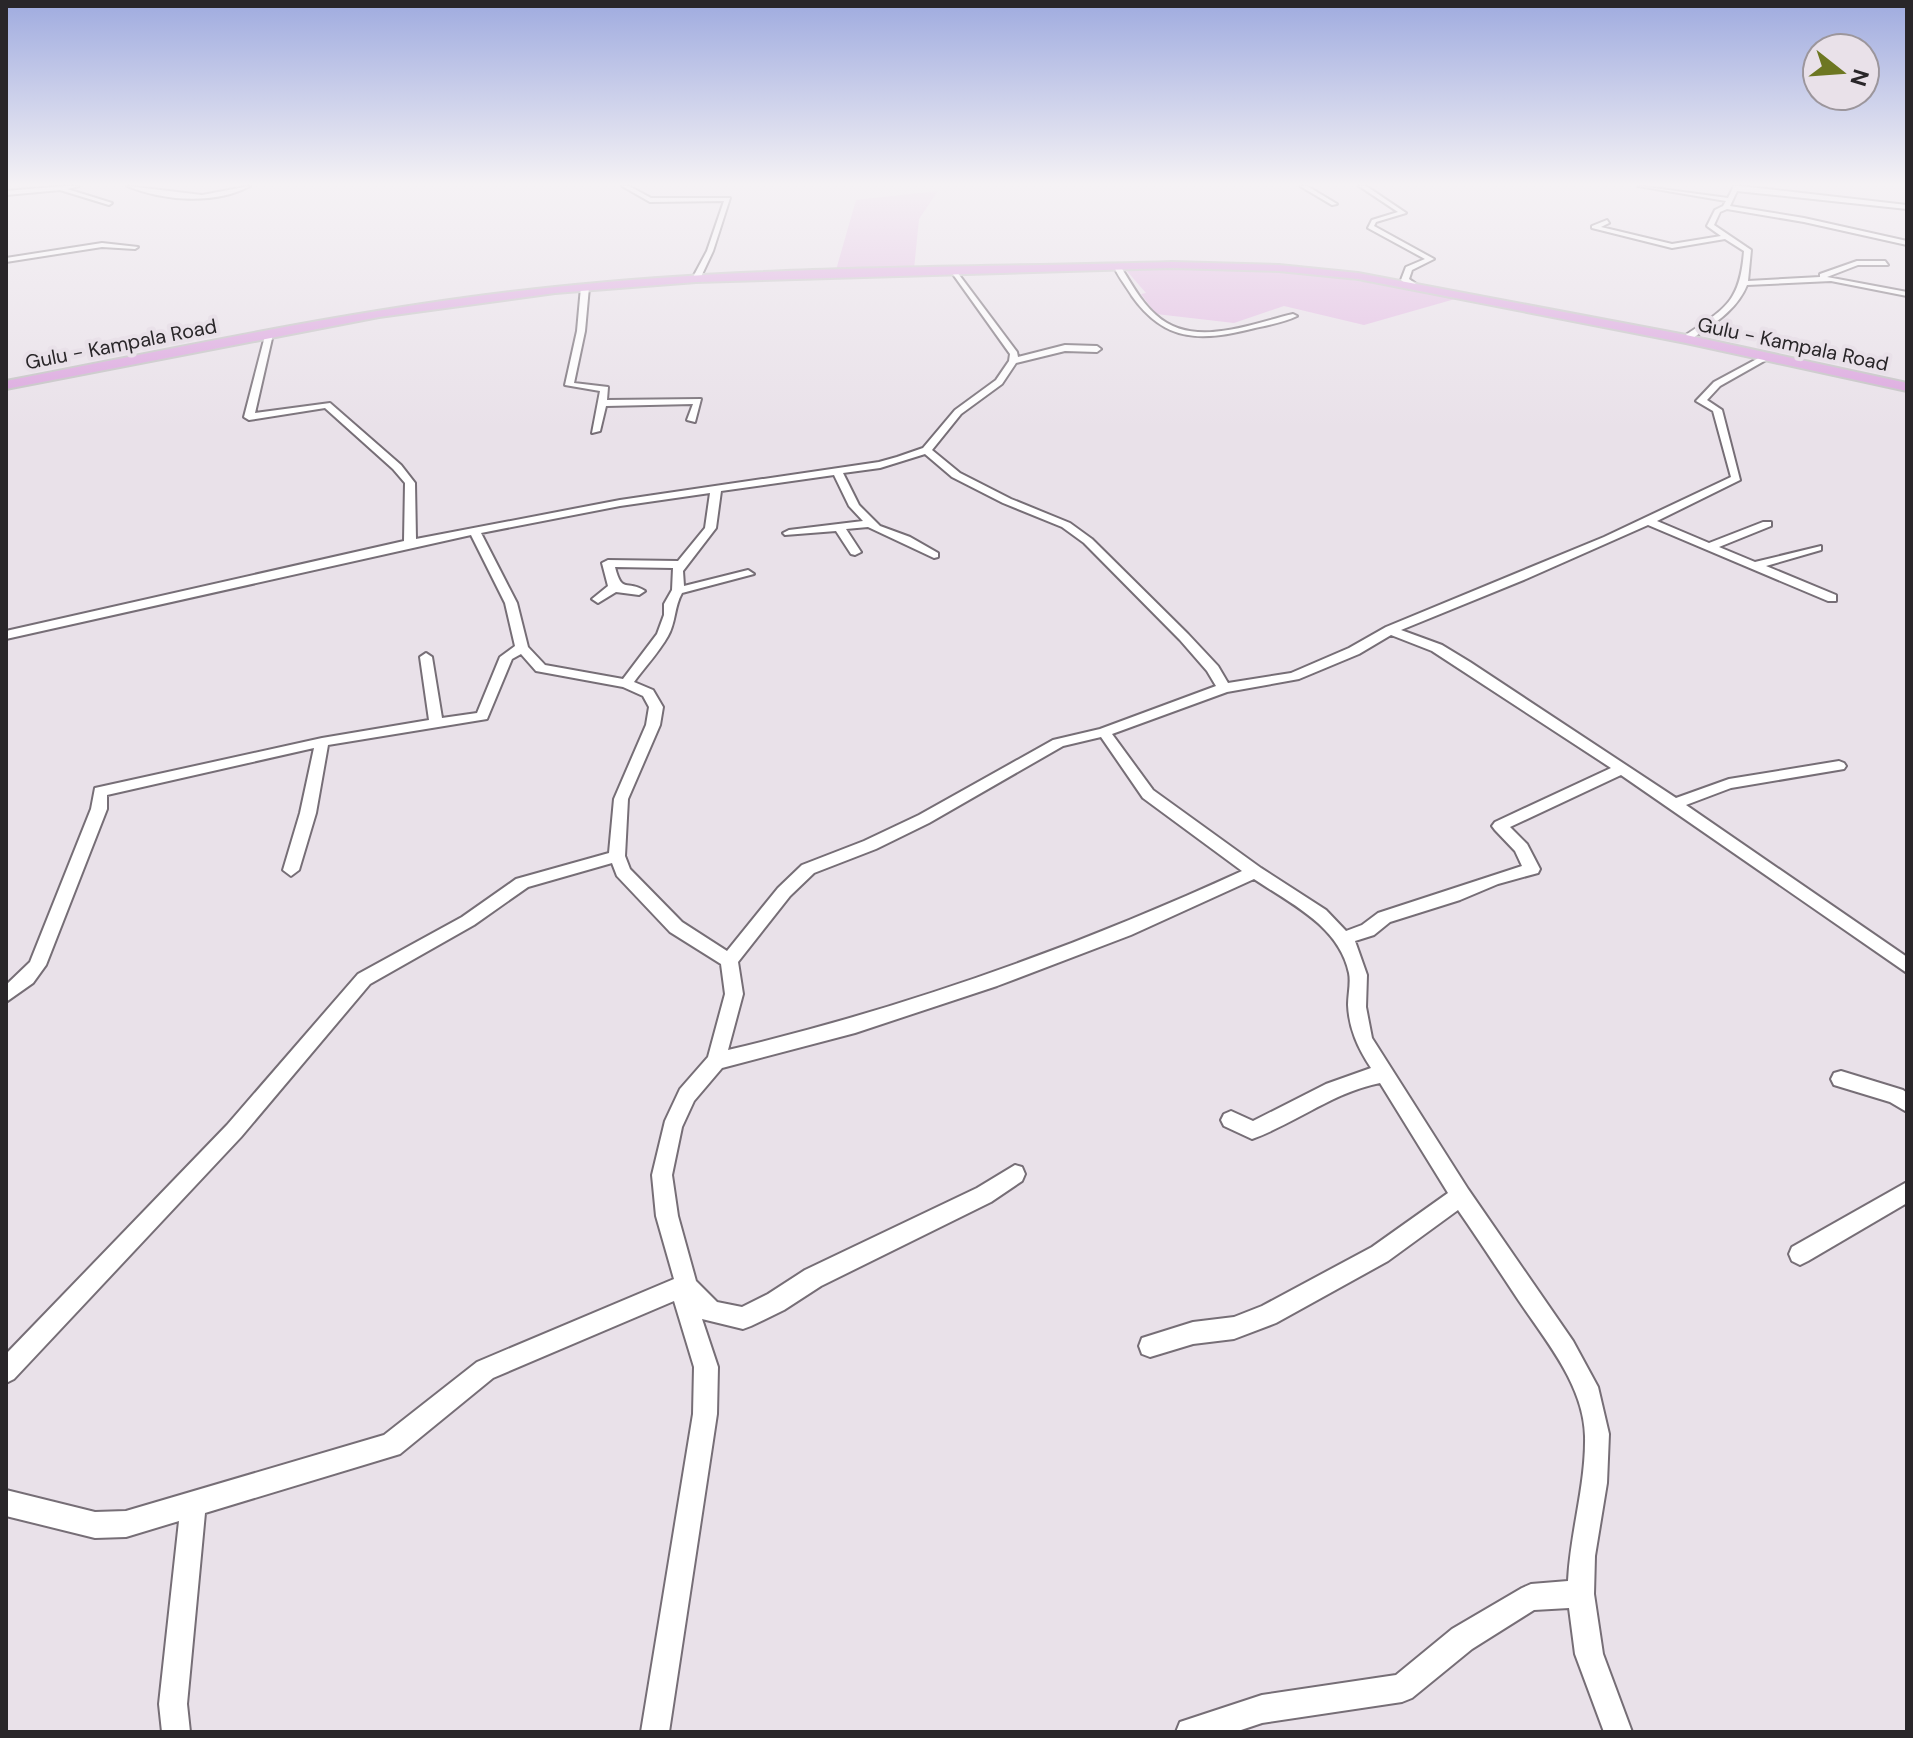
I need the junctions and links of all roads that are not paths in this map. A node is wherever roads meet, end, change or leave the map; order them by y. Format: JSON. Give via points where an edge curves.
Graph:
{"nodes":[{"id":1,"x":702,"y":267,"type":"edge"},
{"id":2,"x":1071,"y":267,"type":"edge"},
{"id":3,"x":1117,"y":267,"type":"edge"},
{"id":4,"x":1206,"y":267,"type":"edge"},
{"id":5,"x":1413,"y":267,"type":"edge"},
{"id":6,"x":1744,"y":267,"type":"edge"},
{"id":7,"x":1847,"y":267,"type":"edge"},
{"id":8,"x":954,"y":270,"type":"junction"},
{"id":9,"x":1814,"y":278,"type":"junction"},
{"id":10,"x":696,"y":279,"type":"junction"},
{"id":11,"x":1746,"y":283,"type":"junction"},
{"id":12,"x":1413,"y":286,"type":"junction"},
{"id":13,"x":585,"y":287,"type":"junction"},
{"id":14,"x":1907,"y":294,"type":"edge"},
{"id":15,"x":1293,"y":316,"type":"dead end"},
{"id":16,"x":269,"y":334,"type":"junction"},
{"id":17,"x":1686,"y":339,"type":"junction"},
{"id":18,"x":1097,"y":349,"type":"dead end"},
{"id":19,"x":1769,"y":356,"type":"junction"},
{"id":20,"x":1013,"y":361,"type":"junction"},
{"id":21,"x":6,"y":385,"type":"edge"},
{"id":22,"x":1907,"y":387,"type":"edge"},
{"id":23,"x":603,"y":403,"type":"junction"},
{"id":24,"x":692,"y":420,"type":"dead end"},
{"id":25,"x":595,"y":431,"type":"dead end"},
{"id":26,"x":926,"y":450,"type":"junction"},
{"id":27,"x":837,"y":471,"type":"junction"},
{"id":28,"x":716,"y":488,"type":"junction"},
{"id":29,"x":1650,"y":522,"type":"junction"},
{"id":30,"x":871,"y":523,"type":"junction"},
{"id":31,"x":1767,"y":524,"type":"dead end"},
{"id":32,"x":839,"y":527,"type":"junction"},
{"id":33,"x":475,"y":532,"type":"junction"},
{"id":34,"x":789,"y":533,"type":"dead end"},
{"id":35,"x":410,"y":543,"type":"junction"},
{"id":36,"x":1708,"y":547,"type":"junction"},
{"id":37,"x":1817,"y":548,"type":"dead end"},
{"id":38,"x":855,"y":552,"type":"dead end"},
{"id":39,"x":934,"y":555,"type":"dead end"},
{"id":40,"x":682,"y":565,"type":"junction"},
{"id":41,"x":1753,"y":566,"type":"junction"},
{"id":42,"x":748,"y":574,"type":"dead end"},
{"id":43,"x":616,"y":586,"type":"junction"},
{"id":44,"x":639,"y":591,"type":"dead end"},
{"id":45,"x":677,"y":591,"type":"junction"},
{"id":46,"x":1832,"y":598,"type":"dead end"},
{"id":47,"x":598,"y":599,"type":"dead end"},
{"id":48,"x":1390,"y":630,"type":"junction"},
{"id":49,"x":6,"y":635,"type":"edge"},
{"id":50,"x":522,"y":648,"type":"junction"},
{"id":51,"x":426,"y":657,"type":"dead end"},
{"id":52,"x":626,"y":684,"type":"junction"},
{"id":53,"x":1224,"y":688,"type":"junction"},
{"id":54,"x":436,"y":722,"type":"junction"},
{"id":55,"x":1104,"y":732,"type":"junction"},
{"id":56,"x":322,"y":742,"type":"junction"},
{"id":57,"x":1839,"y":766,"type":"dead end"},
{"id":58,"x":1622,"y":769,"type":"junction"},
{"id":59,"x":1675,"y":804,"type":"junction"},
{"id":60,"x":617,"y":856,"type":"junction"},
{"id":61,"x":291,"y":870,"type":"dead end"},
{"id":62,"x":1255,"y":872,"type":"junction"},
{"id":63,"x":1344,"y":938,"type":"junction"},
{"id":64,"x":729,"y":961,"type":"junction"},
{"id":65,"x":1907,"y":966,"type":"edge"},
{"id":66,"x":6,"y":995,"type":"edge"},
{"id":67,"x":716,"y":1061,"type":"junction"},
{"id":68,"x":1385,"y":1074,"type":"junction"},
{"id":69,"x":1841,"y":1079,"type":"dead end"},
{"id":70,"x":1907,"y":1104,"type":"edge"},
{"id":71,"x":1231,"y":1120,"type":"dead end"},
{"id":72,"x":1015,"y":1174,"type":"dead end"},
{"id":73,"x":1907,"y":1192,"type":"edge"},
{"id":74,"x":1461,"y":1196,"type":"junction"},
{"id":75,"x":1800,"y":1254,"type":"dead end"},
{"id":76,"x":684,"y":1287,"type":"junction"},
{"id":77,"x":1150,"y":1346,"type":"dead end"},
{"id":78,"x":6,"y":1371,"type":"edge"},
{"id":79,"x":6,"y":1503,"type":"edge"},
{"id":80,"x":193,"y":1505,"type":"junction"},
{"id":81,"x":1581,"y":1594,"type":"junction"},
{"id":82,"x":176,"y":1732,"type":"edge"},
{"id":83,"x":655,"y":1732,"type":"edge"},
{"id":84,"x":1190,"y":1732,"type":"edge"},
{"id":85,"x":1618,"y":1732,"type":"edge"}],
"edges":[{"from":1,"to":10,"type":"street"},
{"from":2,"to":8,"type":"main road","name":"Gulu - Kampala Road"},
{"from":3,"to":15,"type":"street","via":[[1152,315],[1178,331],[1234,332]]},
{"from":4,"to":12,"type":"main road","name":"Gulu - Kampala Road","via":[[1279,268]]},
{"from":5,"to":12,"type":"street","via":[[1405,280]]},
{"from":6,"to":11,"type":"street"},
{"from":7,"to":9,"type":"street"},
{"from":8,"to":10,"type":"main road","name":"Gulu - Kampala Road"},
{"from":8,"to":20,"type":"street","via":[[1014,354]]},
{"from":9,"to":11,"type":"street"},
{"from":9,"to":14,"type":"street"},
{"from":10,"to":13,"type":"main road","name":"Gulu - Kampala Road"},
{"from":11,"to":17,"type":"street","via":[[1734,305]]},
{"from":12,"to":17,"type":"main road","name":"Gulu - Kampala Road"},
{"from":13,"to":16,"type":"main road","name":"Gulu - Kampala Road","via":[[379,313]]},
{"from":13,"to":23,"type":"street","via":[[569,385],[605,389]]},
{"from":16,"to":21,"type":"main road","name":"Gulu - Kampala Road"},
{"from":16,"to":35,"type":"street","via":[[249,417],[327,405],[410,483]]},
{"from":17,"to":19,"type":"main road","name":"Gulu - Kampala Road"},
{"from":18,"to":20,"type":"street","via":[[1052,350]]},
{"from":19,"to":22,"type":"main road","name":"Gulu - Kampala Road"},
{"from":19,"to":29,"type":"street","via":[[1717,384],[1701,401],[1717,410],[1736,478]]},
{"from":20,"to":26,"type":"street","via":[[999,382],[958,412]]},
{"from":23,"to":24,"type":"street","via":[[698,401]]},
{"from":23,"to":25,"type":"street"},
{"from":26,"to":27,"type":"street","via":[[880,465]]},
{"from":26,"to":53,"type":"street","via":[[956,475],[1066,525],[1088,541],[1184,637]]},
{"from":27,"to":28,"type":"street"},
{"from":27,"to":30,"type":"street","via":[[854,506]]},
{"from":28,"to":33,"type":"street"},
{"from":28,"to":40,"type":"street","via":[[710,528]]},
{"from":29,"to":36,"type":"street"},
{"from":29,"to":48,"type":"street"},
{"from":30,"to":32,"type":"street"},
{"from":30,"to":39,"type":"street"},
{"from":31,"to":36,"type":"street"},
{"from":32,"to":34,"type":"street"},
{"from":32,"to":38,"type":"street"},
{"from":33,"to":35,"type":"street"},
{"from":33,"to":50,"type":"street","via":[[511,601]]},
{"from":35,"to":49,"type":"street"},
{"from":36,"to":41,"type":"street"},
{"from":37,"to":41,"type":"street"},
{"from":40,"to":43,"type":"street","via":[[608,563]]},
{"from":40,"to":45,"type":"street"},
{"from":41,"to":46,"type":"street"},
{"from":42,"to":45,"type":"street"},
{"from":43,"to":44,"type":"street"},
{"from":43,"to":47,"type":"street"},
{"from":45,"to":52,"type":"street","via":[[663,634]]},
{"from":48,"to":53,"type":"street","via":[[1294,676]]},
{"from":48,"to":58,"type":"street","via":[[1437,648]]},
{"from":50,"to":52,"type":"street","via":[[541,668]]},
{"from":50,"to":54,"type":"street","via":[[506,657],[482,716]]},
{"from":51,"to":54,"type":"street"},
{"from":52,"to":60,"type":"street","via":[[648,693],[656,707],[621,799]]},
{"from":53,"to":55,"type":"street"},
{"from":54,"to":56,"type":"street"},
{"from":55,"to":62,"type":"street","via":[[1148,794]]},
{"from":55,"to":64,"type":"street","via":[[1058,743],[924,819],[808,869]]},
{"from":56,"to":61,"type":"street"},
{"from":56,"to":66,"type":"street","via":[[100,792],[99,809],[37,965]]},
{"from":57,"to":59,"type":"street","via":[[1729,784]]},
{"from":58,"to":59,"type":"street"},
{"from":58,"to":63,"type":"street","via":[[1500,826],[1532,869],[1384,917],[1368,930]]},
{"from":59,"to":65,"type":"street"},
{"from":60,"to":64,"type":"street","via":[[623,872],[676,927]]},
{"from":60,"to":78,"type":"street","via":[[522,883],[468,921],[364,979],[234,1131]]},
{"from":62,"to":63,"type":"street","via":[[1320,914]]},
{"from":62,"to":67,"type":"street","via":[[1051,961],[804,1041]]},
{"from":63,"to":68,"type":"street","via":[[1358,975],[1363,1040]]},
{"from":64,"to":67,"type":"street","via":[[734,994]]},
{"from":67,"to":76,"type":"street","via":[[682,1105],[662,1175]]},
{"from":68,"to":71,"type":"street","via":[[1335,1086],[1278,1121],[1252,1130]]},
{"from":68,"to":74,"type":"street"},
{"from":69,"to":70,"type":"street"},
{"from":72,"to":76,"type":"street","via":[[984,1195],[743,1318],[711,1312]]},
{"from":73,"to":75,"type":"street"},
{"from":74,"to":77,"type":"street","via":[[1380,1254],[1268,1315]]},
{"from":74,"to":81,"type":"street","via":[[1586,1387],[1597,1434]]},
{"from":76,"to":80,"type":"street","via":[[485,1370],[391,1445]]},
{"from":76,"to":83,"type":"street","via":[[706,1367],[705,1414]]},
{"from":79,"to":80,"type":"street","via":[[95,1525],[126,1524]]},
{"from":80,"to":82,"type":"street","via":[[173,1704]]},
{"from":81,"to":84,"type":"street","via":[[1531,1597],[1462,1639],[1402,1688],[1262,1709]]},
{"from":81,"to":85,"type":"street","via":[[1589,1654]]}]}
